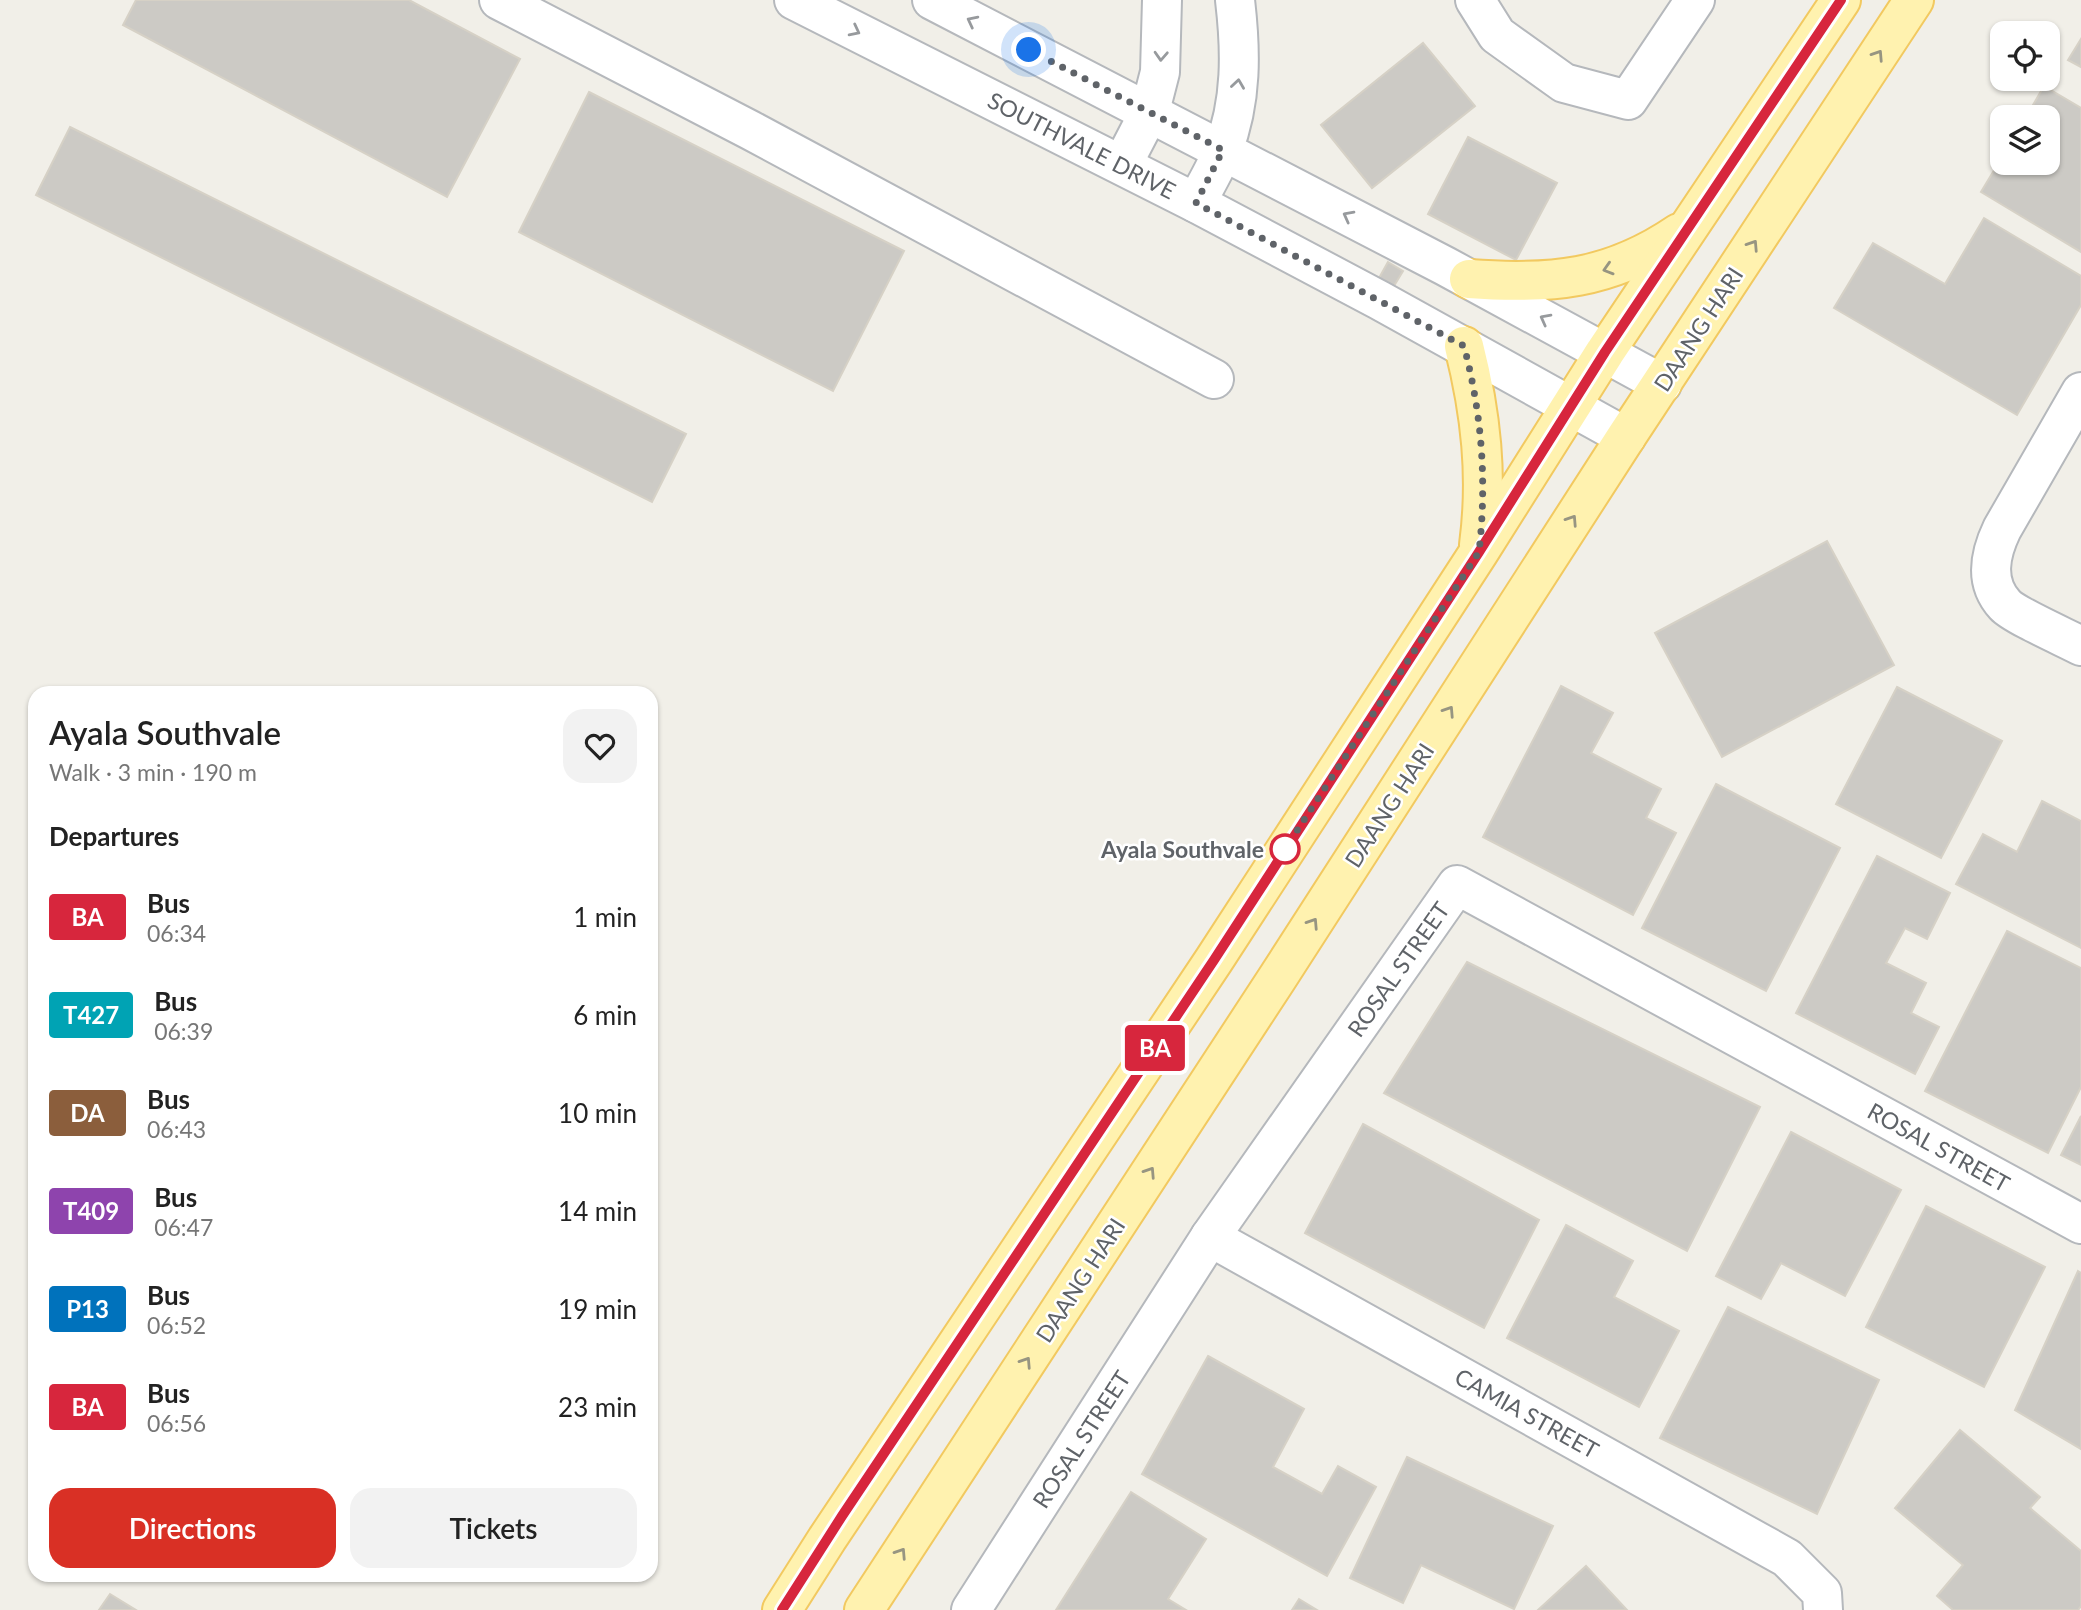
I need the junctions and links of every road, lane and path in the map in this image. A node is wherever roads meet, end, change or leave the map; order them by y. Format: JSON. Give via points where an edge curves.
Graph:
{"nodes":[{"id":1,"x":499,"y":0,"type":"edge"},
{"id":2,"x":794,"y":0,"type":"edge"},
{"id":3,"x":932,"y":0,"type":"edge"},
{"id":4,"x":1162,"y":0,"type":"edge"},
{"id":5,"x":1235,"y":0,"type":"edge"},
{"id":6,"x":1475,"y":0,"type":"edge"},
{"id":7,"x":1695,"y":0,"type":"edge"},
{"id":8,"x":1841,"y":0,"type":"edge"},
{"id":9,"x":1914,"y":0,"type":"edge"},
{"id":10,"x":1150,"y":111,"type":"junction"},
{"id":11,"x":1223,"y":150,"type":"junction"},
{"id":12,"x":1122,"y":165,"type":"junction"},
{"id":13,"x":1196,"y":203,"type":"junction"},
{"id":14,"x":1690,"y":225,"type":"junction"},
{"id":15,"x":1469,"y":279,"type":"junction"},
{"id":16,"x":1464,"y":346,"type":"junction"},
{"id":17,"x":1605,"y":352,"type":"junction"},
{"id":18,"x":1214,"y":379,"type":"dead end"},
{"id":19,"x":1662,"y":384,"type":"junction"},
{"id":20,"x":2081,"y":392,"type":"edge"},
{"id":21,"x":1572,"y":405,"type":"junction"},
{"id":22,"x":1626,"y":437,"type":"junction"},
{"id":23,"x":1479,"y":552,"type":"junction"},
{"id":24,"x":2081,"y":646,"type":"edge"},
{"id":25,"x":2081,"y":1224,"type":"edge"},
{"id":26,"x":1210,"y":1237,"type":"junction"},
{"id":27,"x":782,"y":1610,"type":"edge"},
{"id":28,"x":864,"y":1610,"type":"edge"},
{"id":29,"x":971,"y":1610,"type":"edge"},
{"id":30,"x":1823,"y":1610,"type":"edge"}],
"edges":[{"from":1,"to":18,"type":"street"},
{"from":2,"to":12,"type":"street","name":"SOUTHVALE DRIVE","one_way":true},
{"from":10,"to":3,"type":"street","one_way":true},
{"from":4,"to":10,"type":"street","one_way":true,"via":[[1160,72]]},
{"from":11,"to":5,"type":"street","one_way":true,"via":[[1240,76]]},
{"from":6,"to":7,"type":"street","via":[[1497,35],[1564,83],[1628,100]]},
{"from":8,"to":14,"type":"main road"},
{"from":19,"to":9,"type":"main road","name":"DAANG HARI","one_way":true},
{"from":10,"to":11,"type":"street"},
{"from":10,"to":12,"type":"street"},
{"from":11,"to":13,"type":"street"},
{"from":15,"to":11,"type":"street","one_way":true},
{"from":12,"to":13,"type":"street","name":"SOUTHVALE DRIVE"},
{"from":13,"to":16,"type":"street","name":"SOUTHVALE DRIVE"},
{"from":14,"to":15,"type":"main road","one_way":true,"via":[[1657,248],[1585,275],[1547,282]]},
{"from":14,"to":17,"type":"main road"},
{"from":17,"to":15,"type":"street","one_way":true},
{"from":16,"to":21,"type":"street","name":"SOUTHVALE DRIVE"},
{"from":16,"to":23,"type":"main road","via":[[1475,387],[1483,455]]},
{"from":17,"to":19,"type":"street"},
{"from":17,"to":21,"type":"main road"},
{"from":19,"to":22,"type":"main road","name":"DAANG HARI"},
{"from":20,"to":24,"type":"street","via":[[2002,529],[1992,550],[1990,570],[2006,607]]},
{"from":21,"to":22,"type":"street","name":"SOUTHVALE DRIVE"},
{"from":21,"to":23,"type":"main road"},
{"from":28,"to":22,"type":"main road","name":"DAANG HARI","one_way":true},
{"from":23,"to":27,"type":"main road"},
{"from":25,"to":26,"type":"street","name":"ROSAL STREET","via":[[1457,886]]},
{"from":26,"to":29,"type":"street","name":"ROSAL STREET"},
{"from":26,"to":30,"type":"street","name":"CAMIA STREET","via":[[1787,1558],[1822,1593]]}]}
